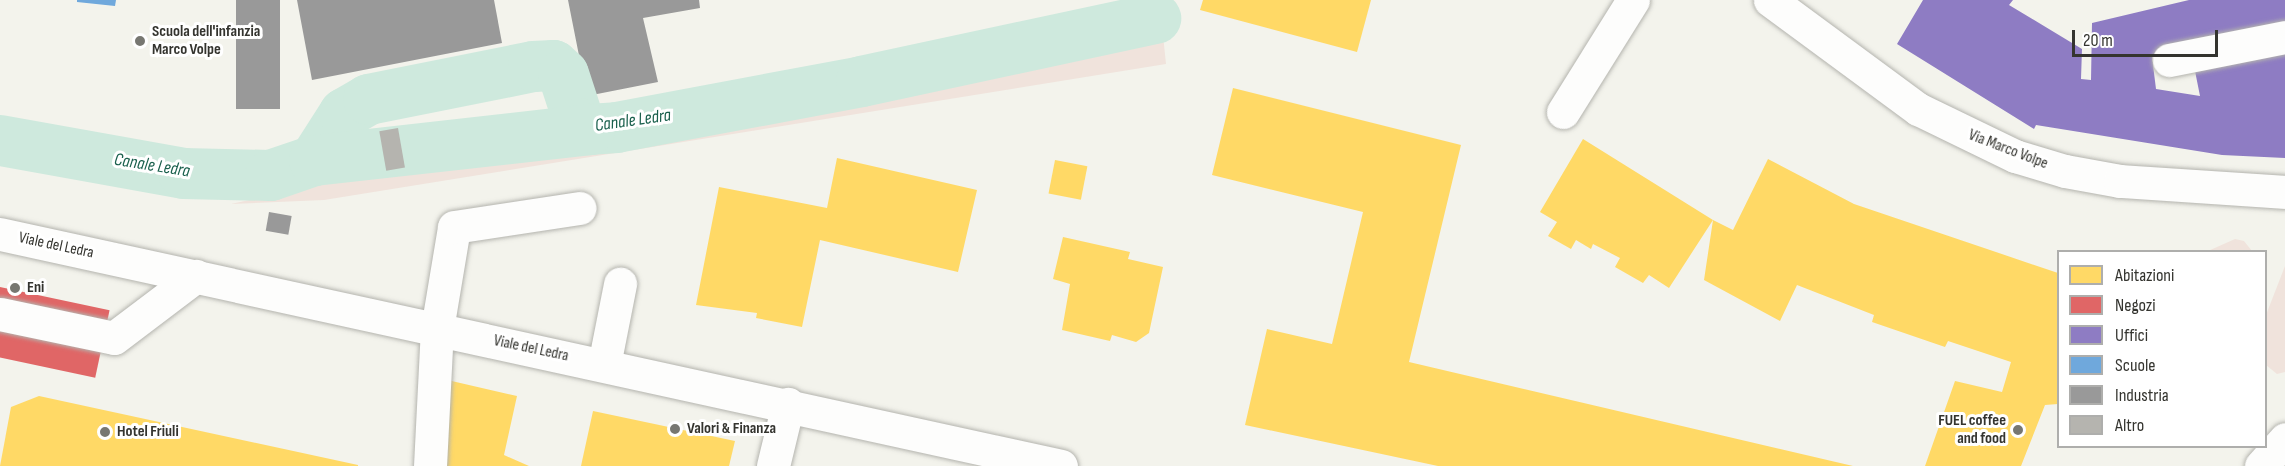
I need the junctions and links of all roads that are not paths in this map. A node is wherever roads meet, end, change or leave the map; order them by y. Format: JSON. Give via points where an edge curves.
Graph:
{"nodes":[{"id":1,"x":1633,"y":0,"type":"edge"},
{"id":2,"x":1770,"y":0,"type":"edge"},
{"id":3,"x":1799,"y":11,"type":"edge"},
{"id":4,"x":2285,"y":37,"type":"edge"},
{"id":5,"x":2169,"y":60,"type":"dead end"},
{"id":6,"x":1563,"y":112,"type":"dead end"},
{"id":7,"x":2285,"y":192,"type":"edge"},
{"id":8,"x":580,"y":208,"type":"dead end"},
{"id":9,"x":0,"y":234,"type":"edge"},
{"id":10,"x":196,"y":276,"type":"junction"},
{"id":11,"x":620,"y":284,"type":"dead end"},
{"id":12,"x":0,"y":314,"type":"edge"},
{"id":13,"x":437,"y":329,"type":"junction"},
{"id":14,"x":604,"y":365,"type":"junction"},
{"id":15,"x":788,"y":404,"type":"junction"},
{"id":16,"x":2285,"y":439,"type":"edge"},
{"id":17,"x":430,"y":466,"type":"edge"},
{"id":18,"x":773,"y":466,"type":"edge"},
{"id":19,"x":1061,"y":466,"type":"edge"},
{"id":20,"x":2261,"y":466,"type":"edge"}],
"edges":[{"from":1,"to":6,"type":"main road"},
{"from":2,"to":3,"type":"main road","name":"Via Marco Volpe"},
{"from":3,"to":7,"type":"main road","name":"Via Marco Volpe","via":[[1918,109],[2015,156],[2065,171],[2120,181]]},
{"from":4,"to":5,"type":"main road"},
{"from":8,"to":13,"type":"main road","via":[[454,227]]},
{"from":9,"to":10,"type":"main road","name":"Viale del Ledra"},
{"from":10,"to":12,"type":"main road","via":[[114,338]]},
{"from":10,"to":13,"type":"main road","name":"Viale del Ledra"},
{"from":11,"to":14,"type":"main road"},
{"from":13,"to":14,"type":"main road","name":"Viale del Ledra"},
{"from":13,"to":17,"type":"main road"},
{"from":14,"to":15,"type":"main road","name":"Viale del Ledra"},
{"from":15,"to":18,"type":"main road"},
{"from":15,"to":19,"type":"main road","name":"Viale del Ledra"},
{"from":16,"to":20,"type":"main road"}]}
